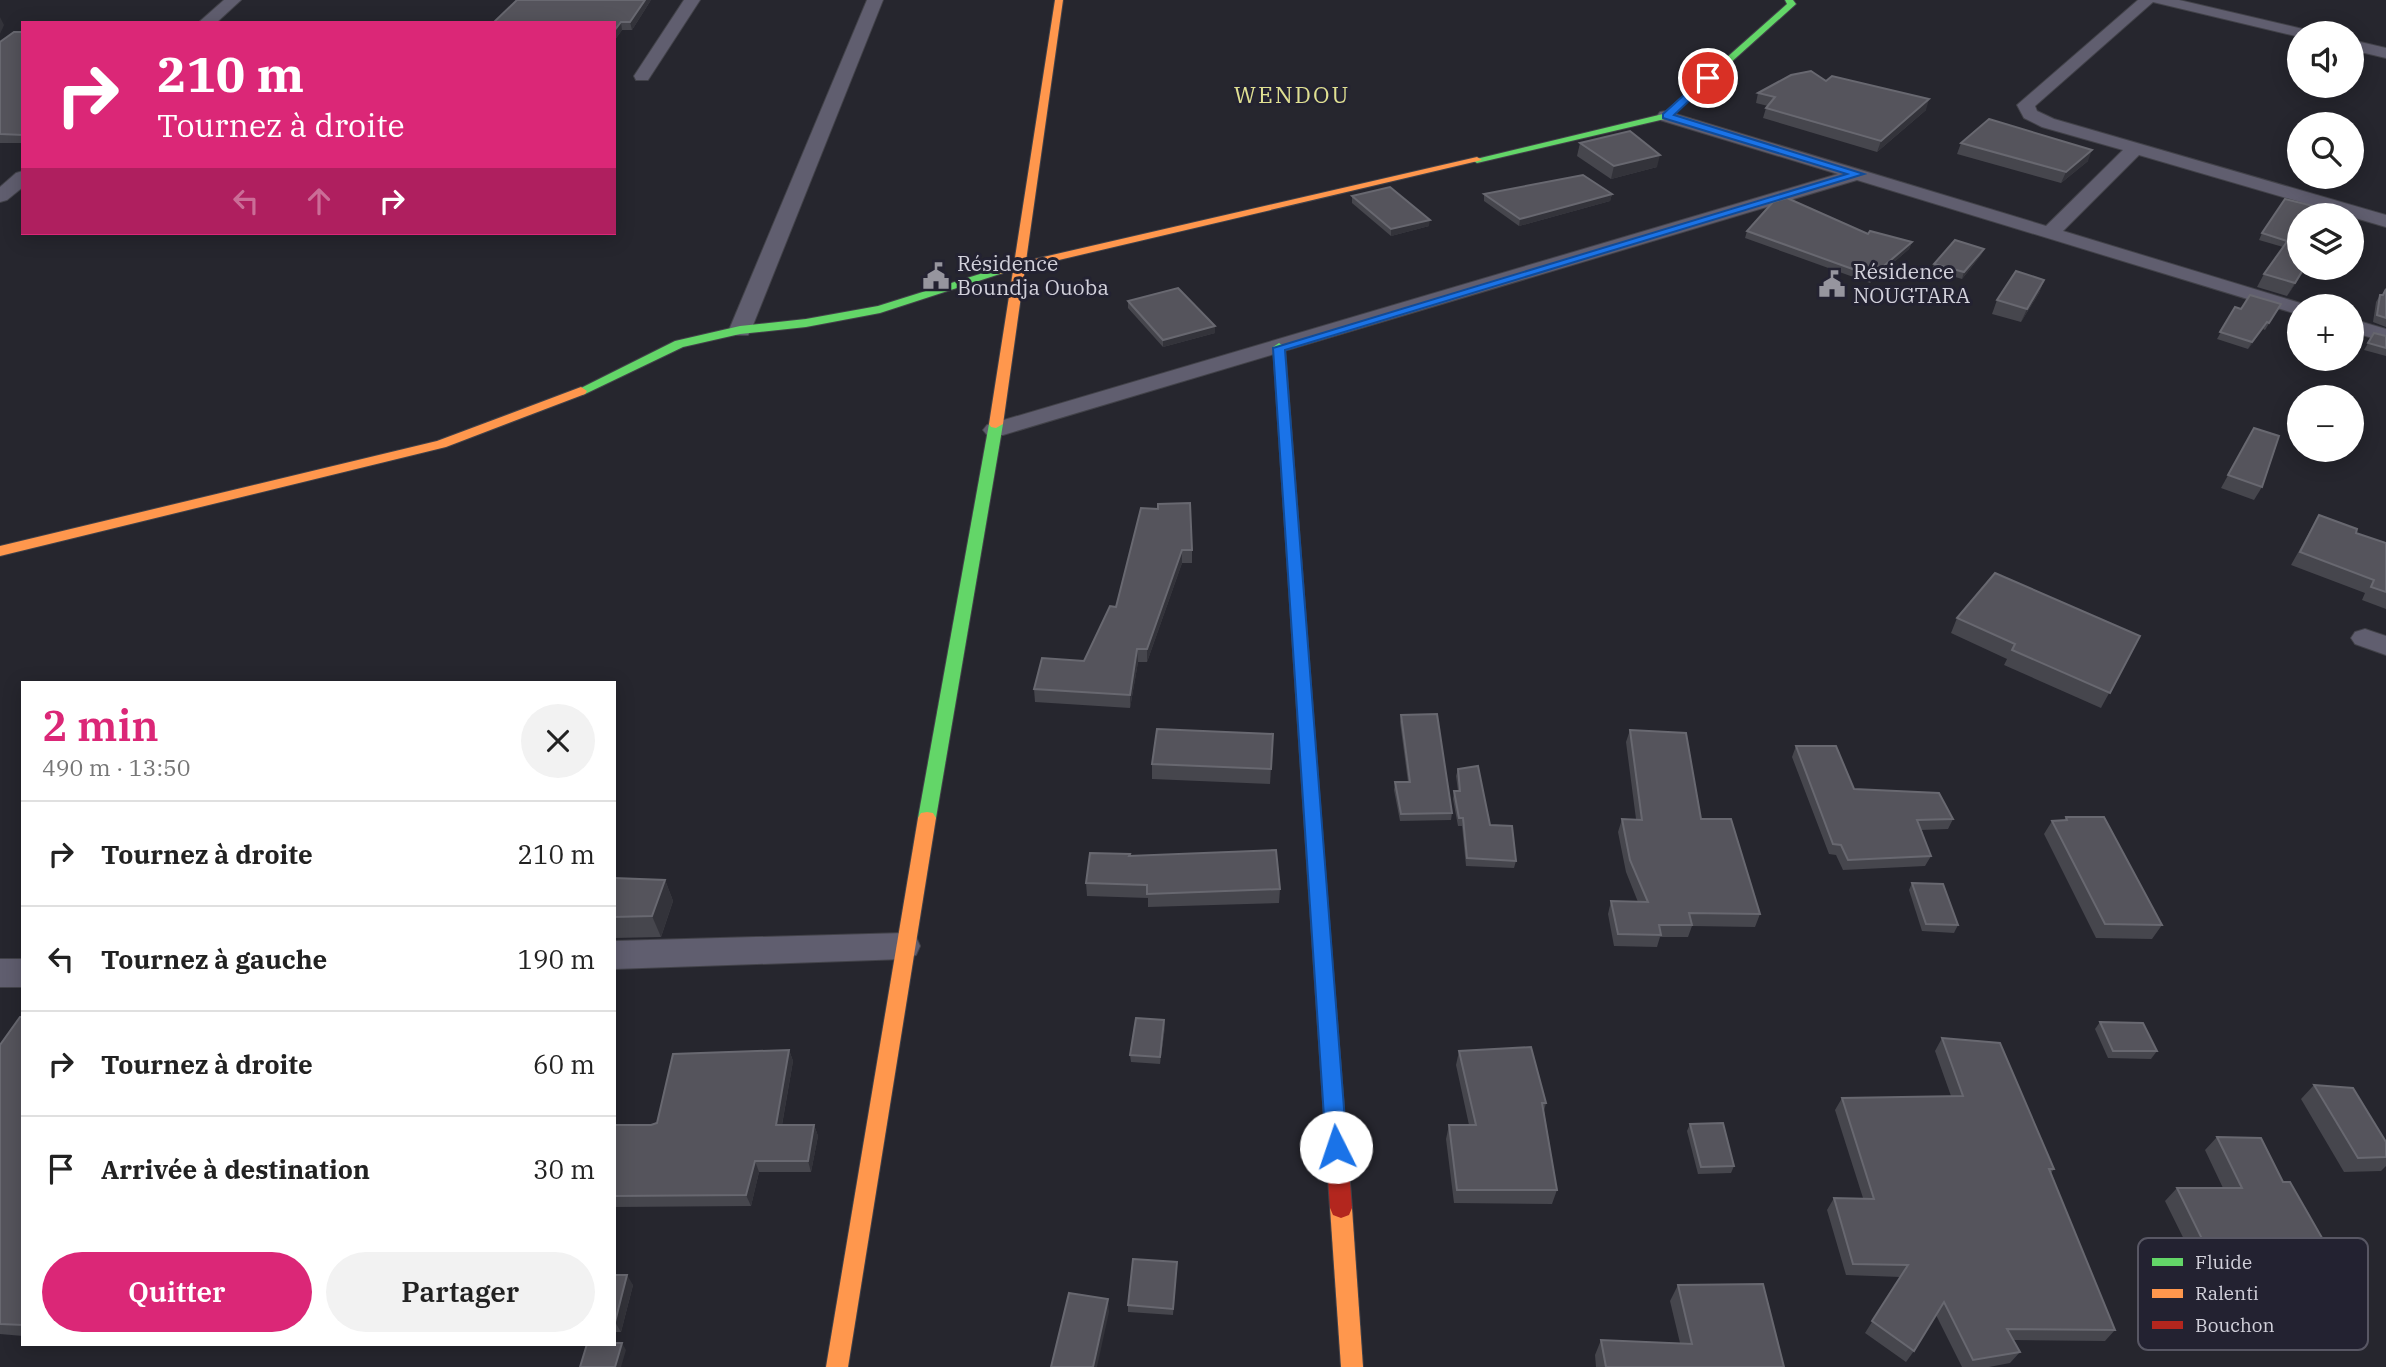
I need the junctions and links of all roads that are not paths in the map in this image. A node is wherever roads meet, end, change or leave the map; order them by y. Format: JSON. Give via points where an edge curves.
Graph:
{"nodes":[{"id":1,"x":233,"y":0,"type":"edge"},
{"id":2,"x":692,"y":0,"type":"edge"},
{"id":3,"x":875,"y":0,"type":"edge"},
{"id":4,"x":1059,"y":0,"type":"edge"},
{"id":5,"x":1789,"y":0,"type":"edge"},
{"id":6,"x":2147,"y":0,"type":"edge"},
{"id":7,"x":2158,"y":0,"type":"edge"},
{"id":8,"x":208,"y":21,"type":"edge"},
{"id":9,"x":2287,"y":30,"type":"edge"},
{"id":10,"x":2364,"y":48,"type":"edge"},
{"id":11,"x":2386,"y":53,"type":"edge"},
{"id":12,"x":642,"y":76,"type":"dead end"},
{"id":13,"x":1667,"y":116,"type":"junction"},
{"id":14,"x":2135,"y":149,"type":"junction"},
{"id":15,"x":1858,"y":174,"type":"junction"},
{"id":16,"x":21,"y":179,"type":"edge"},
{"id":17,"x":0,"y":196,"type":"edge"},
{"id":18,"x":2386,"y":221,"type":"edge"},
{"id":19,"x":2050,"y":233,"type":"junction"},
{"id":20,"x":1018,"y":265,"type":"junction"},
{"id":21,"x":2287,"y":305,"type":"edge"},
{"id":22,"x":2364,"y":329,"type":"edge"},
{"id":23,"x":740,"y":330,"type":"junction"},
{"id":24,"x":2386,"y":336,"type":"edge"},
{"id":25,"x":1279,"y":348,"type":"junction"},
{"id":26,"x":995,"y":430,"type":"junction"},
{"id":27,"x":0,"y":551,"type":"edge"},
{"id":28,"x":904,"y":946,"type":"junction"},
{"id":29,"x":616,"y":955,"type":"edge"},
{"id":30,"x":0,"y":973,"type":"edge"},
{"id":31,"x":21,"y":973,"type":"edge"},
{"id":32,"x":837,"y":1367,"type":"edge"},
{"id":33,"x":1352,"y":1367,"type":"edge"}],
"edges":[{"from":1,"to":8,"type":"street"},
{"from":2,"to":12,"type":"street"},
{"from":3,"to":23,"type":"street"},
{"from":4,"to":20,"type":"street"},
{"from":5,"to":13,"type":"street","via":[[1792,4]]},
{"from":6,"to":14,"type":"street","via":[[2026,105],[2030,114],[2048,123]]},
{"from":7,"to":9,"type":"street"},
{"from":10,"to":11,"type":"street"},
{"from":13,"to":15,"type":"street"},
{"from":13,"to":20,"type":"street"},
{"from":14,"to":18,"type":"street"},
{"from":14,"to":19,"type":"street"},
{"from":15,"to":19,"type":"street"},
{"from":15,"to":25,"type":"street"},
{"from":16,"to":17,"type":"street"},
{"from":19,"to":21,"type":"street"},
{"from":20,"to":23,"type":"street","via":[[880,309]]},
{"from":20,"to":26,"type":"street"},
{"from":22,"to":24,"type":"street"},
{"from":23,"to":27,"type":"street","via":[[679,344],[581,391],[441,444]]},
{"from":25,"to":26,"type":"street"},
{"from":25,"to":33,"type":"street"},
{"from":26,"to":28,"type":"street"},
{"from":28,"to":29,"type":"street"},
{"from":28,"to":32,"type":"street"},
{"from":30,"to":31,"type":"street"}]}
